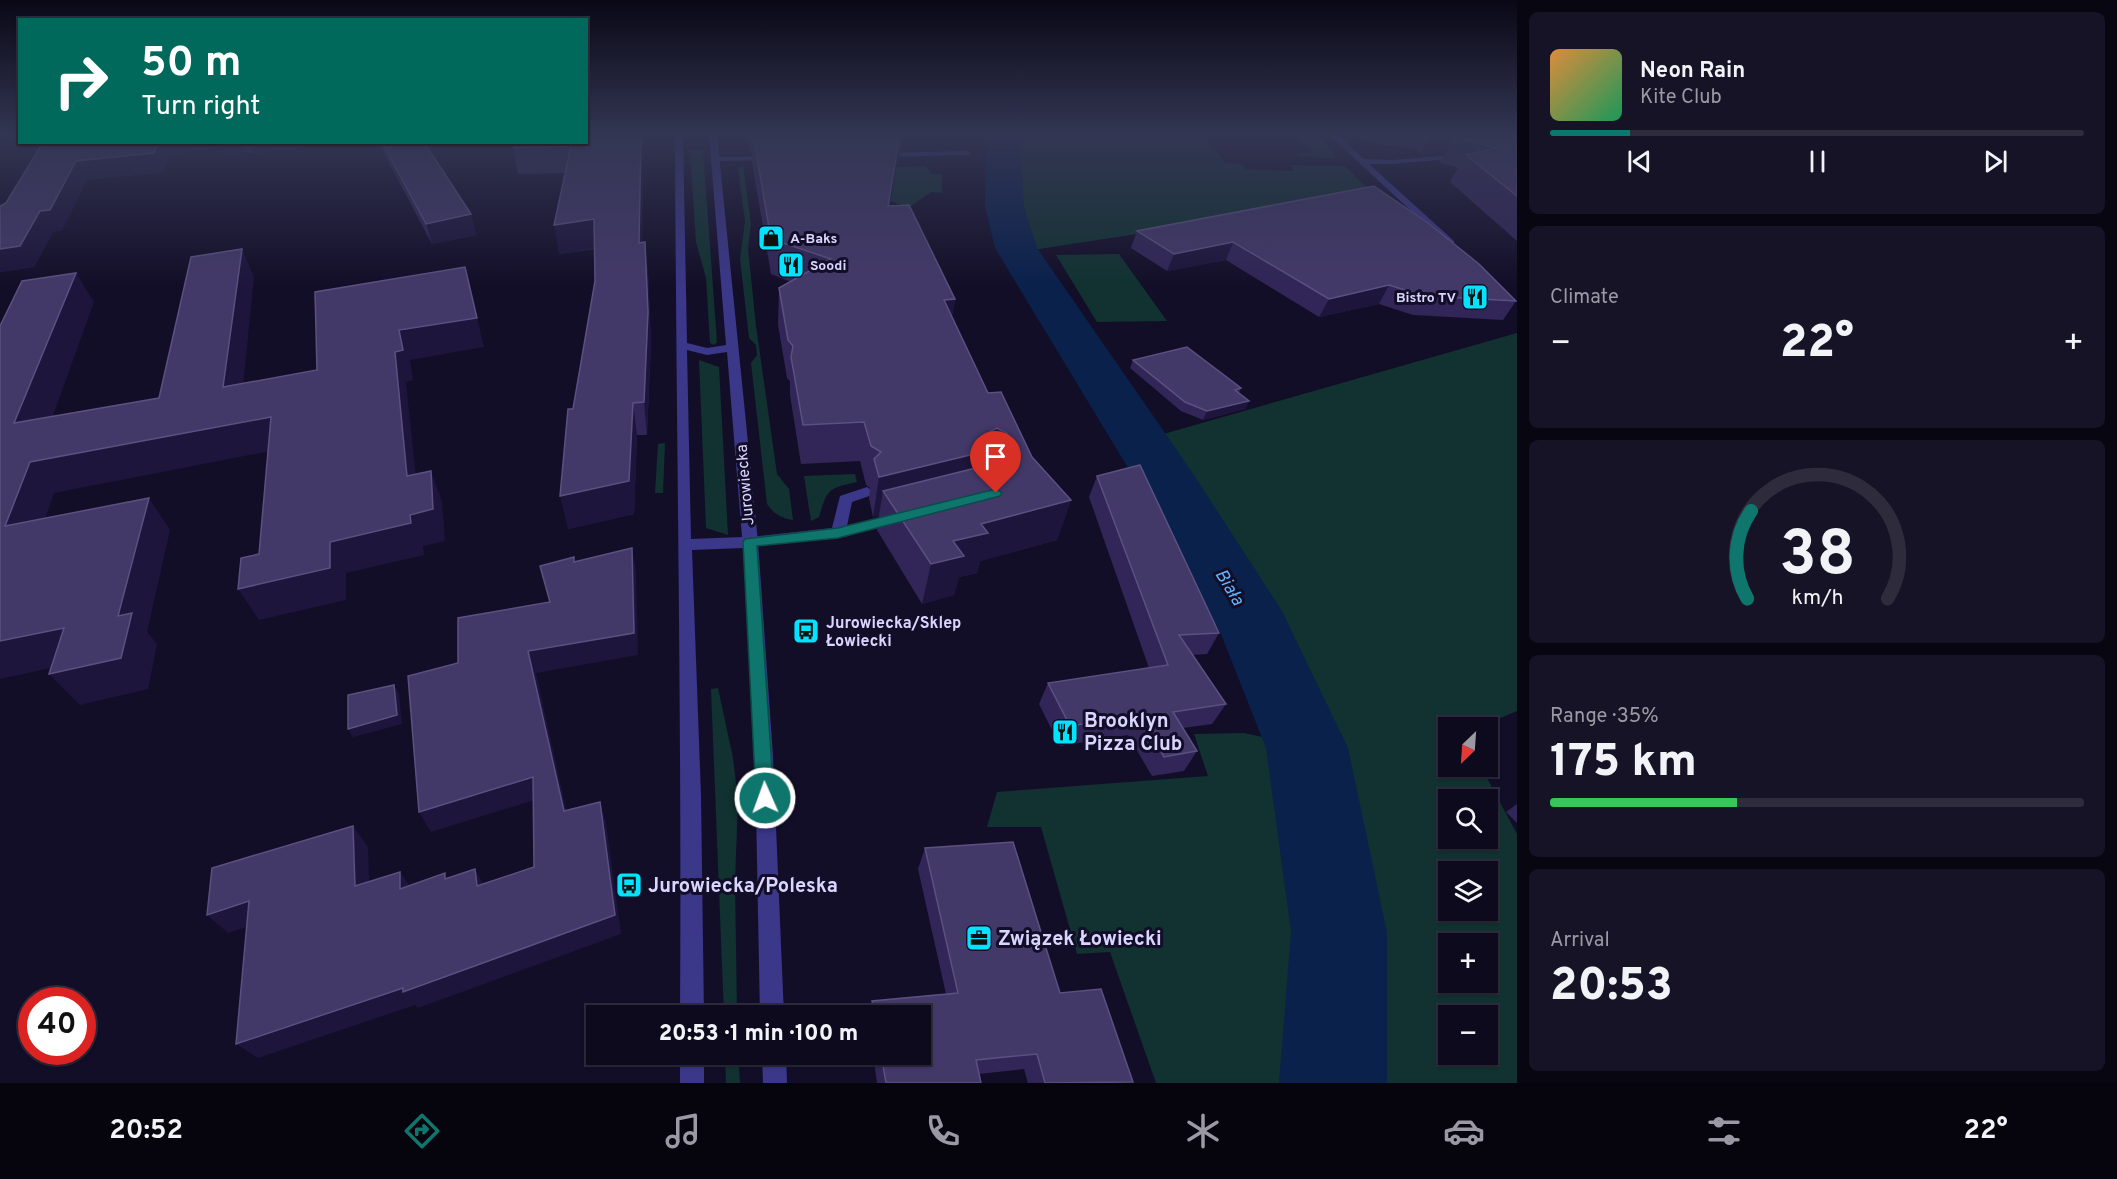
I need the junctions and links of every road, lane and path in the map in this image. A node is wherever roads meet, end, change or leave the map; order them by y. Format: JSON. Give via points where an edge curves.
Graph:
{"nodes":[{"id":1,"x":680,"y":185,"type":"edge"},
{"id":2,"x":718,"y":185,"type":"edge"},
{"id":3,"x":1389,"y":185,"type":"edge"},
{"id":4,"x":1458,"y":249,"type":"edge"},
{"id":5,"x":682,"y":345,"type":"junction"},
{"id":6,"x":732,"y":346,"type":"junction"},
{"id":7,"x":867,"y":492,"type":"dead end"},
{"id":8,"x":917,"y":513,"type":"edge"},
{"id":9,"x":838,"y":533,"type":"junction"},
{"id":10,"x":750,"y":542,"type":"junction"},
{"id":11,"x":684,"y":545,"type":"junction"},
{"id":12,"x":692,"y":1005,"type":"edge"},
{"id":13,"x":772,"y":1005,"type":"edge"},
{"id":14,"x":692,"y":1065,"type":"edge"},
{"id":15,"x":774,"y":1065,"type":"edge"},
{"id":16,"x":692,"y":1083,"type":"edge"},
{"id":17,"x":775,"y":1083,"type":"edge"}],
"edges":[{"from":1,"to":5,"type":"street"},
{"from":2,"to":6,"type":"street","name":"Jurowiecka"},
{"from":3,"to":4,"type":"street"},
{"from":5,"to":6,"type":"street","via":[[706,352]]},
{"from":5,"to":11,"type":"street"},
{"from":6,"to":10,"type":"street","name":"Jurowiecka"},
{"from":7,"to":9,"type":"street","via":[[845,499]]},
{"from":8,"to":9,"type":"street"},
{"from":9,"to":10,"type":"street"},
{"from":10,"to":11,"type":"street"},
{"from":10,"to":13,"type":"street","name":"Jurowiecka","via":[[764,756]]},
{"from":11,"to":12,"type":"street"},
{"from":14,"to":16,"type":"street"},
{"from":15,"to":17,"type":"street"}]}
